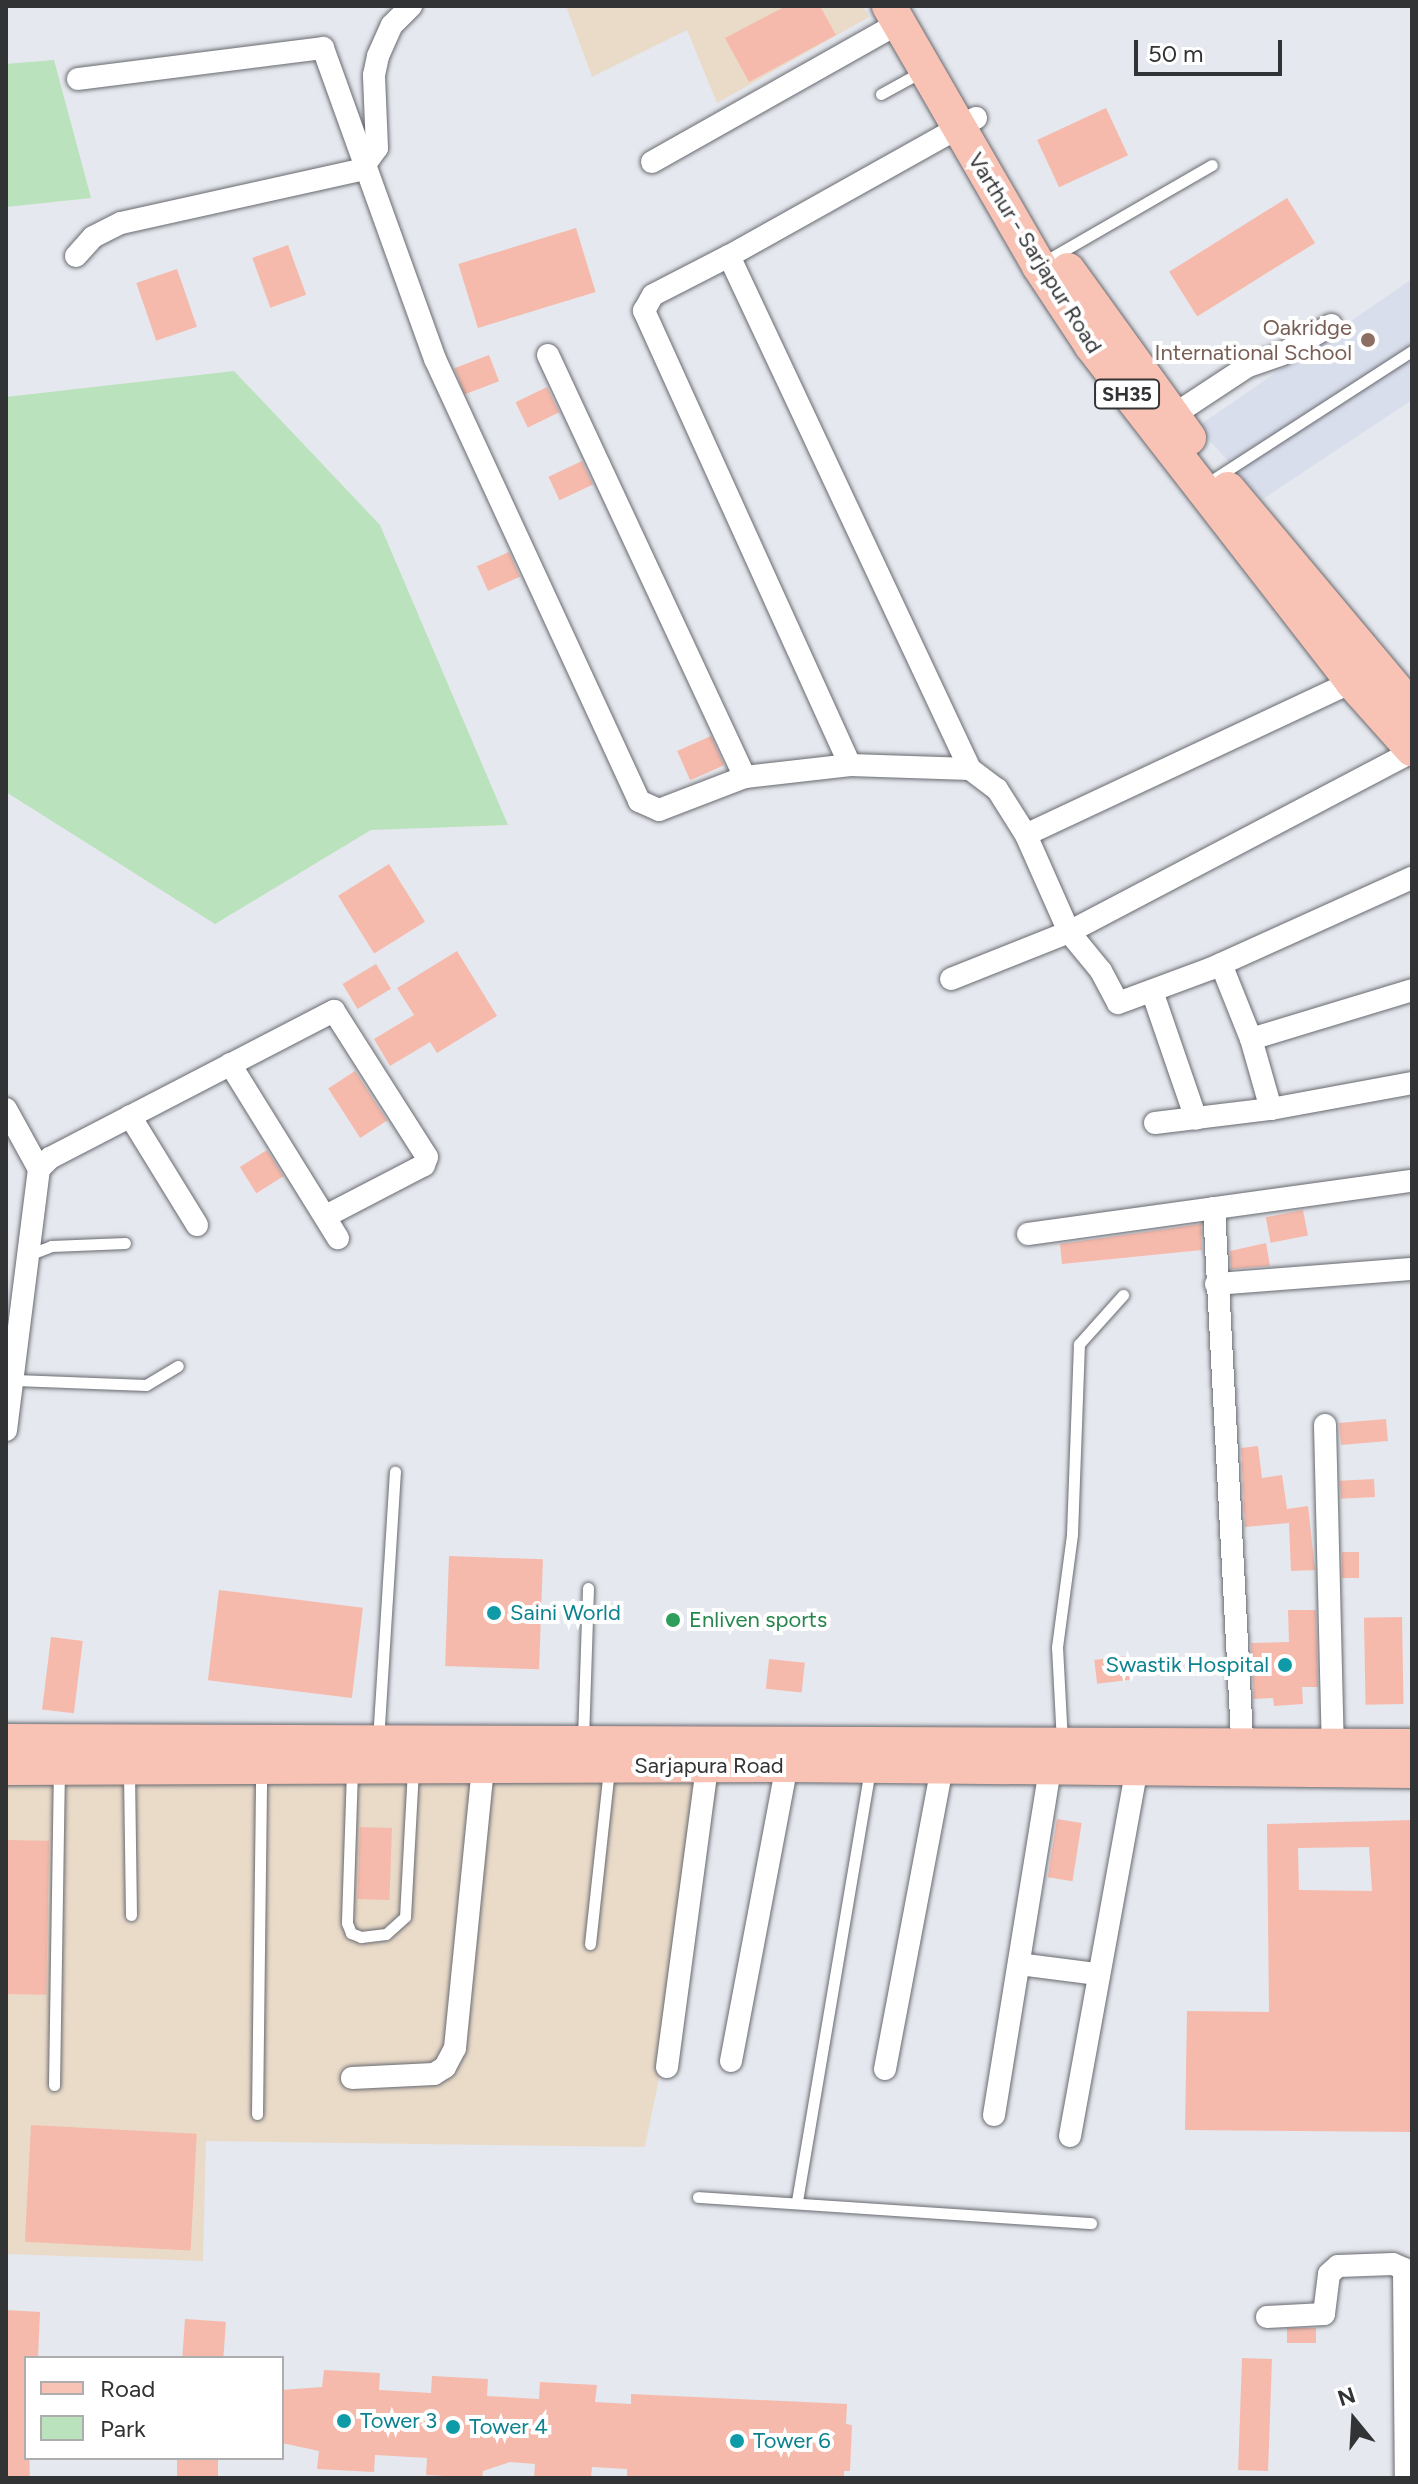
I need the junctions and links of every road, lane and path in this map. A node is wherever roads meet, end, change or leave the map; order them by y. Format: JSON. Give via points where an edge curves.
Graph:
{"nodes":[{"id":1,"x":411,"y":6,"type":"edge"},
{"id":2,"x":901,"y":12,"type":"edge"},
{"id":3,"x":924,"y":70,"type":"junction"},
{"id":4,"x":78,"y":79,"type":"dead end"},
{"id":5,"x":881,"y":94,"type":"dead end"},
{"id":6,"x":967,"y":123,"type":"junction"},
{"id":7,"x":652,"y":162,"type":"dead end"},
{"id":8,"x":1212,"y":165,"type":"dead end"},
{"id":9,"x":365,"y":166,"type":"junction"},
{"id":10,"x":76,"y":256,"type":"dead end"},
{"id":11,"x":729,"y":256,"type":"junction"},
{"id":12,"x":1048,"y":260,"type":"junction"},
{"id":13,"x":1331,"y":325,"type":"dead end"},
{"id":14,"x":1412,"y":351,"type":"edge"},
{"id":15,"x":548,"y":355,"type":"dead end"},
{"id":16,"x":1162,"y":423,"type":"junction"},
{"id":17,"x":1208,"y":482,"type":"junction"},
{"id":18,"x":1352,"y":682,"type":"junction"},
{"id":19,"x":1412,"y":708,"type":"edge"},
{"id":20,"x":1412,"y":750,"type":"edge"},
{"id":21,"x":850,"y":765,"type":"junction"},
{"id":22,"x":970,"y":769,"type":"junction"},
{"id":23,"x":745,"y":777,"type":"junction"},
{"id":24,"x":1026,"y":835,"type":"junction"},
{"id":25,"x":1412,"y":878,"type":"edge"},
{"id":26,"x":1069,"y":932,"type":"junction"},
{"id":27,"x":1221,"y":964,"type":"junction"},
{"id":28,"x":951,"y":979,"type":"dead end"},
{"id":29,"x":1412,"y":990,"type":"edge"},
{"id":30,"x":1152,"y":991,"type":"junction"},
{"id":31,"x":1251,"y":1039,"type":"junction"},
{"id":32,"x":230,"y":1064,"type":"junction"},
{"id":33,"x":1412,"y":1083,"type":"edge"},
{"id":34,"x":6,"y":1109,"type":"edge"},
{"id":35,"x":1271,"y":1109,"type":"junction"},
{"id":36,"x":130,"y":1116,"type":"junction"},
{"id":37,"x":1196,"y":1119,"type":"junction"},
{"id":38,"x":1155,"y":1123,"type":"dead end"},
{"id":39,"x":39,"y":1169,"type":"junction"},
{"id":40,"x":1412,"y":1181,"type":"edge"},
{"id":41,"x":1214,"y":1208,"type":"junction"},
{"id":42,"x":326,"y":1216,"type":"junction"},
{"id":43,"x":197,"y":1225,"type":"dead end"},
{"id":44,"x":1028,"y":1234,"type":"dead end"},
{"id":45,"x":338,"y":1238,"type":"dead end"},
{"id":46,"x":125,"y":1243,"type":"dead end"},
{"id":47,"x":28,"y":1255,"type":"junction"},
{"id":48,"x":1412,"y":1269,"type":"edge"},
{"id":49,"x":1216,"y":1284,"type":"junction"},
{"id":50,"x":1123,"y":1295,"type":"dead end"},
{"id":51,"x":178,"y":1366,"type":"dead end"},
{"id":52,"x":15,"y":1380,"type":"junction"},
{"id":53,"x":1325,"y":1425,"type":"dead end"},
{"id":54,"x":6,"y":1430,"type":"edge"},
{"id":55,"x":395,"y":1472,"type":"dead end"},
{"id":56,"x":588,"y":1588,"type":"dead end"},
{"id":57,"x":6,"y":1741,"type":"edge"},
{"id":58,"x":378,"y":1741,"type":"junction"},
{"id":59,"x":583,"y":1741,"type":"junction"},
{"id":60,"x":1412,"y":1746,"type":"edge"},
{"id":61,"x":1333,"y":1747,"type":"junction"},
{"id":62,"x":413,"y":1753,"type":"junction"},
{"id":63,"x":1056,"y":1755,"type":"junction"},
{"id":64,"x":1243,"y":1757,"type":"junction"},
{"id":65,"x":353,"y":1765,"type":"junction"},
{"id":66,"x":787,"y":1765,"type":"junction"},
{"id":67,"x":483,"y":1766,"type":"junction"},
{"id":68,"x":610,"y":1766,"type":"junction"},
{"id":69,"x":707,"y":1766,"type":"junction"},
{"id":70,"x":871,"y":1766,"type":"junction"},
{"id":71,"x":261,"y":1767,"type":"junction"},
{"id":72,"x":942,"y":1767,"type":"junction"},
{"id":73,"x":6,"y":1768,"type":"edge"},
{"id":74,"x":59,"y":1768,"type":"junction"},
{"id":75,"x":128,"y":1768,"type":"junction"},
{"id":76,"x":1137,"y":1769,"type":"junction"},
{"id":77,"x":1412,"y":1771,"type":"edge"},
{"id":78,"x":131,"y":1915,"type":"dead end"},
{"id":79,"x":590,"y":1944,"type":"dead end"},
{"id":80,"x":1019,"y":1964,"type":"junction"},
{"id":81,"x":1096,"y":1974,"type":"junction"},
{"id":82,"x":731,"y":2061,"type":"dead end"},
{"id":83,"x":667,"y":2067,"type":"dead end"},
{"id":84,"x":885,"y":2069,"type":"dead end"},
{"id":85,"x":352,"y":2078,"type":"dead end"},
{"id":86,"x":54,"y":2085,"type":"dead end"},
{"id":87,"x":257,"y":2114,"type":"dead end"},
{"id":88,"x":994,"y":2115,"type":"dead end"},
{"id":89,"x":1070,"y":2136,"type":"dead end"},
{"id":90,"x":698,"y":2197,"type":"dead end"},
{"id":91,"x":797,"y":2201,"type":"junction"},
{"id":92,"x":1091,"y":2223,"type":"dead end"},
{"id":93,"x":1267,"y":2317,"type":"dead end"},
{"id":94,"x":1406,"y":2478,"type":"edge"}],
"edges":[{"from":1,"to":9,"type":"street","via":[[392,25],[378,56],[378,137]]},
{"from":2,"to":3,"type":"main road","name":"Varthur - Sarjapur Road","number":"SH35"},
{"from":2,"to":6,"type":"main road","name":"Varthur - Sarjapur Road","number":"SH35"},
{"from":2,"to":7,"type":"street"},
{"from":3,"to":5,"type":"lane"},
{"from":3,"to":6,"type":"main road","name":"Varthur - Sarjapur Road","number":"SH35"},
{"from":4,"to":9,"type":"street","via":[[323,48]]},
{"from":6,"to":11,"type":"street"},
{"from":6,"to":12,"type":"main road","name":"Varthur - Sarjapur Road","number":"SH35"},
{"from":8,"to":12,"type":"lane"},
{"from":9,"to":10,"type":"street","via":[[344,176],[121,223],[93,237]]},
{"from":9,"to":23,"type":"street","via":[[435,359],[639,801],[659,810]]},
{"from":11,"to":21,"type":"street","via":[[653,295],[644,311]]},
{"from":11,"to":22,"type":"street"},
{"from":12,"to":16,"type":"main road","name":"Varthur - Sarjapur Road","number":"SH35"},
{"from":13,"to":16,"type":"street","via":[[1282,354],[1248,366]]},
{"from":14,"to":17,"type":"lane"},
{"from":15,"to":23,"type":"street"},
{"from":16,"to":17,"type":"main road","name":"Varthur - Sarjapur Road","number":"SH35"},
{"from":17,"to":18,"type":"main road","name":"Varthur - Sarjapur Road","number":"SH35"},
{"from":17,"to":19,"type":"main road","name":"Varthur - Sarjapur Road","number":"SH35"},
{"from":18,"to":20,"type":"main road","name":"Varthur - Sarjapur Road","number":"SH35"},
{"from":18,"to":24,"type":"street"},
{"from":20,"to":26,"type":"street"},
{"from":21,"to":22,"type":"street"},
{"from":21,"to":23,"type":"street"},
{"from":22,"to":24,"type":"street","via":[[997,789]]},
{"from":24,"to":26,"type":"street"},
{"from":25,"to":27,"type":"street"},
{"from":26,"to":28,"type":"street"},
{"from":26,"to":30,"type":"street","via":[[1101,971],[1115,1001]]},
{"from":27,"to":30,"type":"street"},
{"from":27,"to":31,"type":"street"},
{"from":29,"to":31,"type":"street"},
{"from":30,"to":37,"type":"street"},
{"from":31,"to":35,"type":"street"},
{"from":32,"to":36,"type":"street"},
{"from":32,"to":42,"type":"street"},
{"from":32,"to":42,"type":"street","via":[[330,1011],[338,1013],[427,1161]]},
{"from":33,"to":35,"type":"street"},
{"from":34,"to":39,"type":"street"},
{"from":35,"to":37,"type":"street"},
{"from":36,"to":39,"type":"street"},
{"from":36,"to":43,"type":"street"},
{"from":37,"to":38,"type":"street"},
{"from":39,"to":47,"type":"street"},
{"from":40,"to":41,"type":"street"},
{"from":41,"to":44,"type":"street"},
{"from":41,"to":49,"type":"street"},
{"from":42,"to":45,"type":"street"},
{"from":46,"to":47,"type":"lane","via":[[51,1246]]},
{"from":47,"to":52,"type":"street"},
{"from":48,"to":49,"type":"street"},
{"from":49,"to":64,"type":"street"},
{"from":50,"to":63,"type":"lane","via":[[1079,1344],[1072,1534],[1057,1647]]},
{"from":51,"to":52,"type":"lane","via":[[146,1385]]},
{"from":52,"to":54,"type":"street"},
{"from":53,"to":61,"type":"street"},
{"from":55,"to":58,"type":"lane"},
{"from":56,"to":59,"type":"lane"},
{"from":57,"to":58,"type":"main road","name":"Sarjapura Road"},
{"from":58,"to":62,"type":"main road","name":"Sarjapura Road"},
{"from":59,"to":62,"type":"main road","name":"Sarjapura Road"},
{"from":59,"to":63,"type":"main road","name":"Sarjapura Road"},
{"from":60,"to":61,"type":"main road","name":"Sarjapura Road"},
{"from":61,"to":64,"type":"main road","name":"Sarjapura Road"},
{"from":62,"to":65,"type":"main road","name":"Sarjapura Road"},
{"from":62,"to":65,"type":"lane","via":[[405,1917],[386,1934],[361,1937],[351,1933],[347,1923]]},
{"from":62,"to":67,"type":"main road","name":"Sarjapura Road"},
{"from":63,"to":64,"type":"main road","name":"Sarjapura Road"},
{"from":63,"to":72,"type":"main road","name":"Sarjapura Road"},
{"from":63,"to":76,"type":"main road","name":"Sarjapura Road"},
{"from":63,"to":80,"type":"street"},
{"from":64,"to":76,"type":"main road","name":"Sarjapura Road"},
{"from":64,"to":77,"type":"main road","name":"Sarjapura Road"},
{"from":65,"to":71,"type":"main road","name":"Sarjapura Road"},
{"from":66,"to":69,"type":"main road","name":"Sarjapura Road"},
{"from":66,"to":70,"type":"main road","name":"Sarjapura Road"},
{"from":66,"to":82,"type":"street"},
{"from":67,"to":68,"type":"main road","name":"Sarjapura Road"},
{"from":67,"to":85,"type":"street","via":[[455,2048],[445,2067],[434,2074]]},
{"from":68,"to":69,"type":"main road","name":"Sarjapura Road"},
{"from":68,"to":79,"type":"lane"},
{"from":69,"to":83,"type":"street"},
{"from":70,"to":72,"type":"main road","name":"Sarjapura Road"},
{"from":70,"to":91,"type":"lane"},
{"from":71,"to":75,"type":"main road","name":"Sarjapura Road"},
{"from":71,"to":87,"type":"lane"},
{"from":72,"to":84,"type":"street"},
{"from":73,"to":74,"type":"main road","name":"Sarjapura Road"},
{"from":74,"to":75,"type":"main road","name":"Sarjapura Road"},
{"from":74,"to":86,"type":"lane"},
{"from":75,"to":78,"type":"lane"},
{"from":76,"to":81,"type":"street"},
{"from":80,"to":81,"type":"street"},
{"from":80,"to":88,"type":"street"},
{"from":81,"to":89,"type":"street"},
{"from":90,"to":91,"type":"lane"},
{"from":91,"to":92,"type":"lane"},
{"from":93,"to":94,"type":"street","via":[[1324,2314],[1329,2274],[1338,2266],[1404,2269]]}]}
